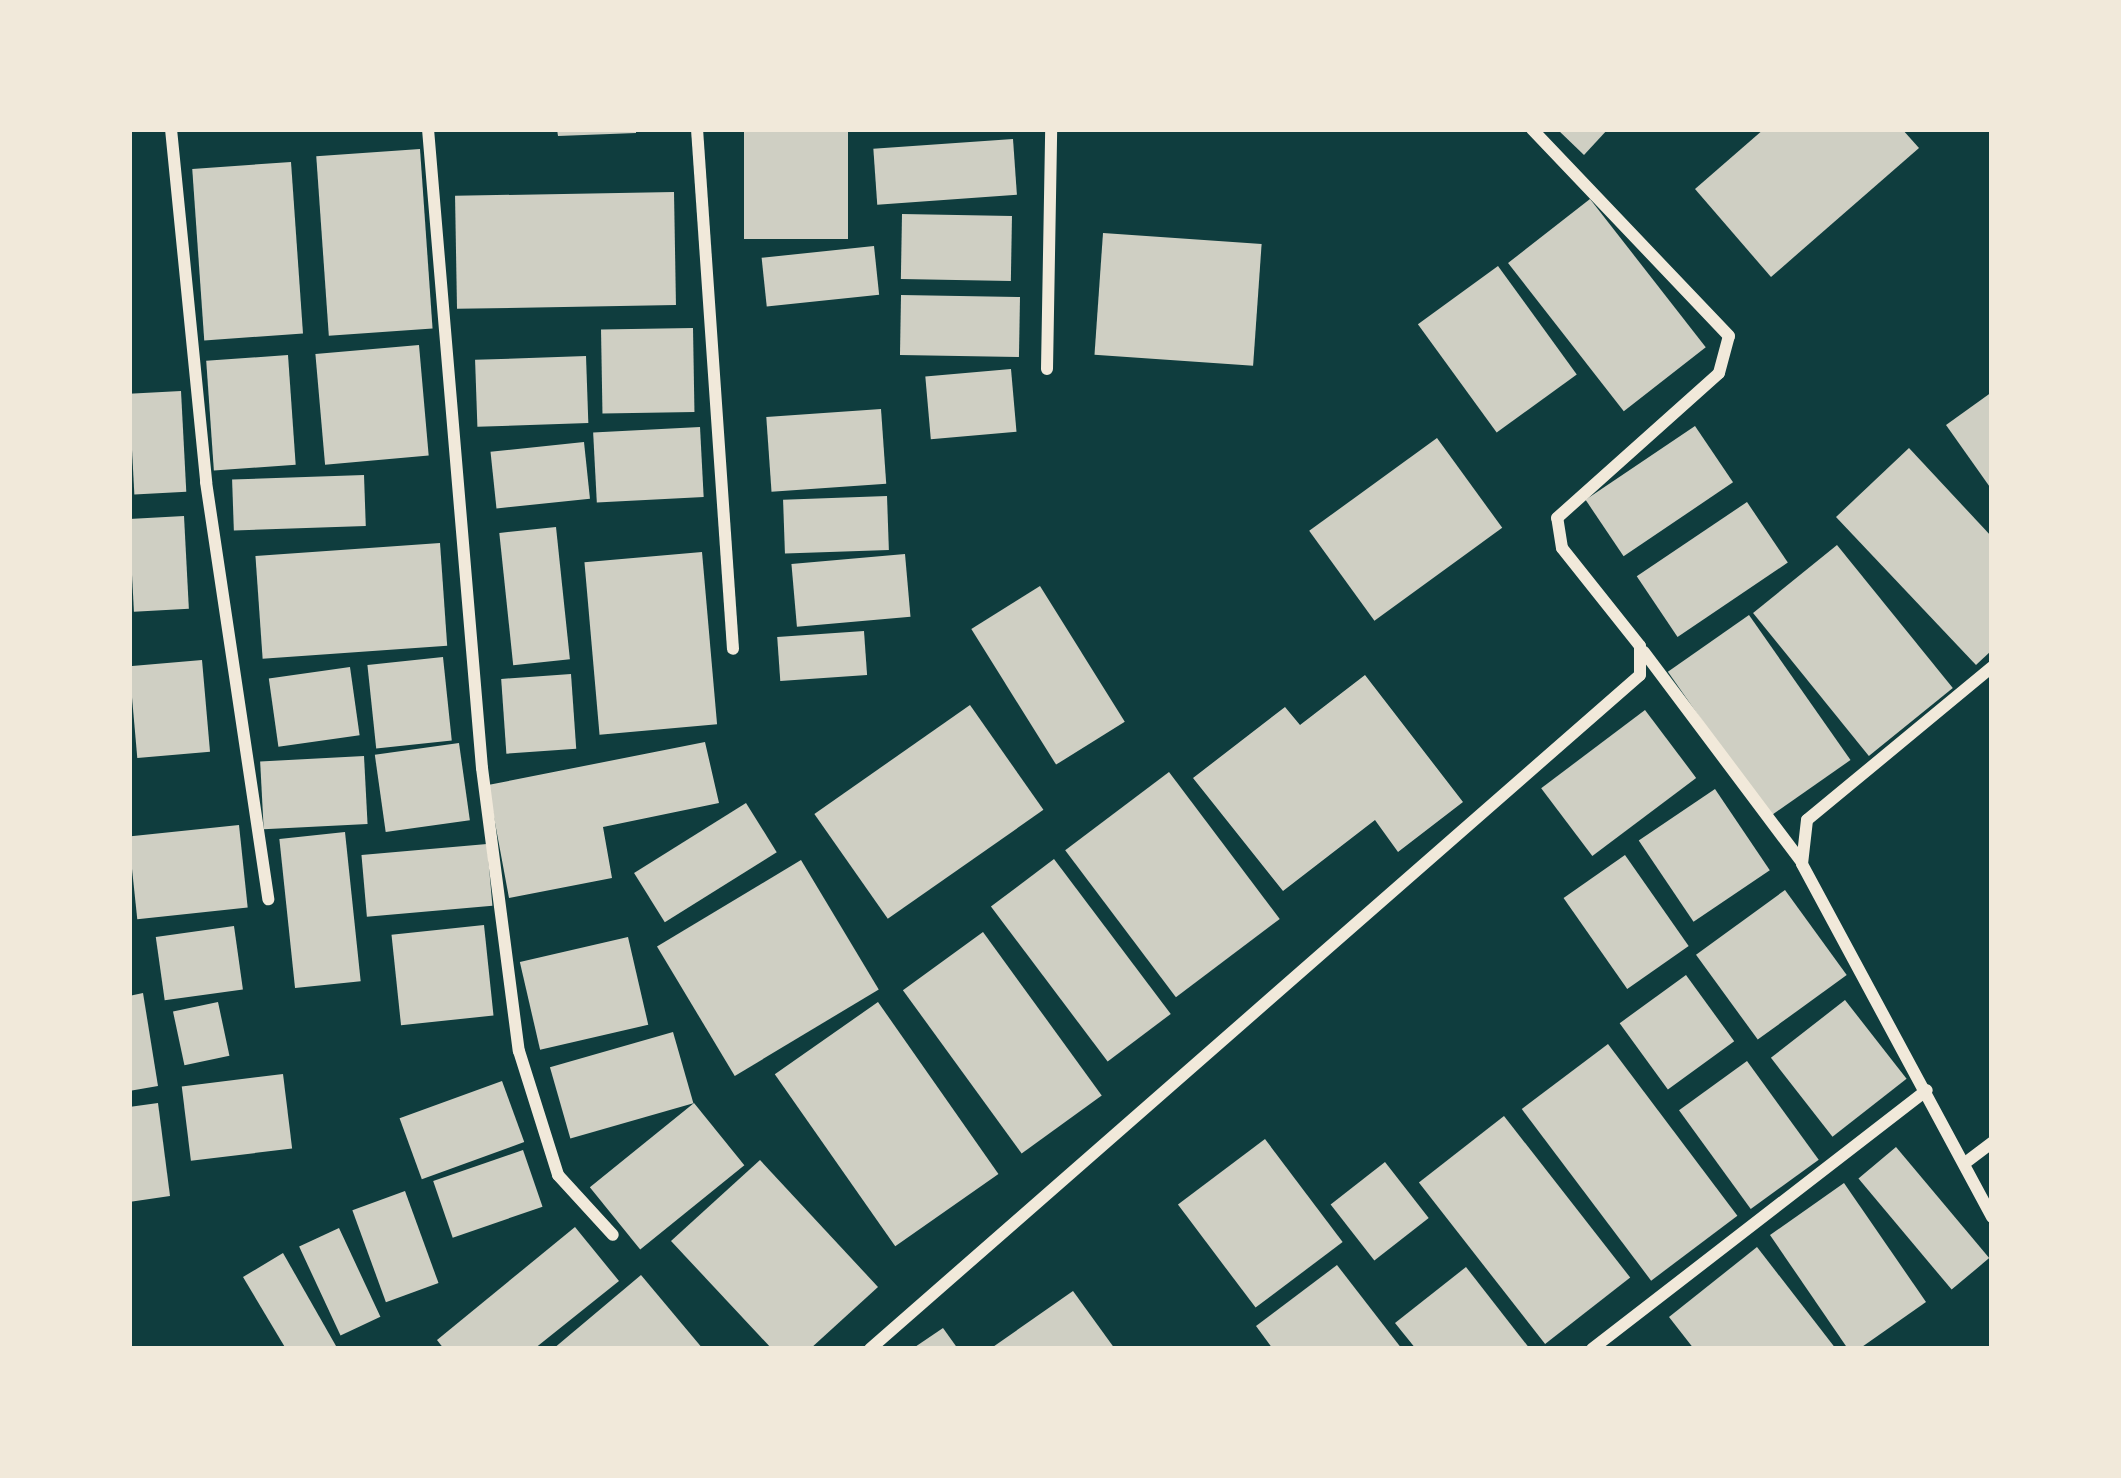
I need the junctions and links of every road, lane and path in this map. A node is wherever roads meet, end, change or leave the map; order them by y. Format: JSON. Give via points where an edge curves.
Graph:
{"nodes":[{"id":1,"x":171,"y":129,"type":"edge"},
{"id":2,"x":428,"y":129,"type":"edge"},
{"id":3,"x":697,"y":129,"type":"edge"},
{"id":4,"x":1052,"y":129,"type":"edge"},
{"id":5,"x":1532,"y":129,"type":"edge"},
{"id":6,"x":1047,"y":369,"type":"dead end"},
{"id":7,"x":1640,"y":646,"type":"junction"},
{"id":8,"x":733,"y":649,"type":"dead end"},
{"id":9,"x":1992,"y":667,"type":"edge"},
{"id":10,"x":1802,"y":864,"type":"junction"},
{"id":11,"x":268,"y":899,"type":"dead end"},
{"id":12,"x":1927,"y":1090,"type":"junction"},
{"id":13,"x":1992,"y":1143,"type":"edge"},
{"id":14,"x":1965,"y":1163,"type":"junction"},
{"id":15,"x":1992,"y":1216,"type":"edge"},
{"id":16,"x":613,"y":1235,"type":"dead end"},
{"id":17,"x":870,"y":1349,"type":"edge"},
{"id":18,"x":1592,"y":1349,"type":"edge"}],
"edges":[{"from":1,"to":11,"type":"street","via":[[206,482]]},
{"from":2,"to":16,"type":"street","via":[[482,768],[519,1051],[558,1175]]},
{"from":3,"to":8,"type":"street"},
{"from":4,"to":6,"type":"street"},
{"from":5,"to":7,"type":"street","via":[[1729,336],[1719,373],[1557,518],[1562,548]]},
{"from":7,"to":10,"type":"street"},
{"from":7,"to":17,"type":"street","via":[[1640,675],[1627,687]]},
{"from":9,"to":10,"type":"street","via":[[1807,820]]},
{"from":10,"to":12,"type":"street"},
{"from":12,"to":14,"type":"street"},
{"from":12,"to":18,"type":"street"},
{"from":13,"to":14,"type":"street"},
{"from":14,"to":15,"type":"street"}]}
